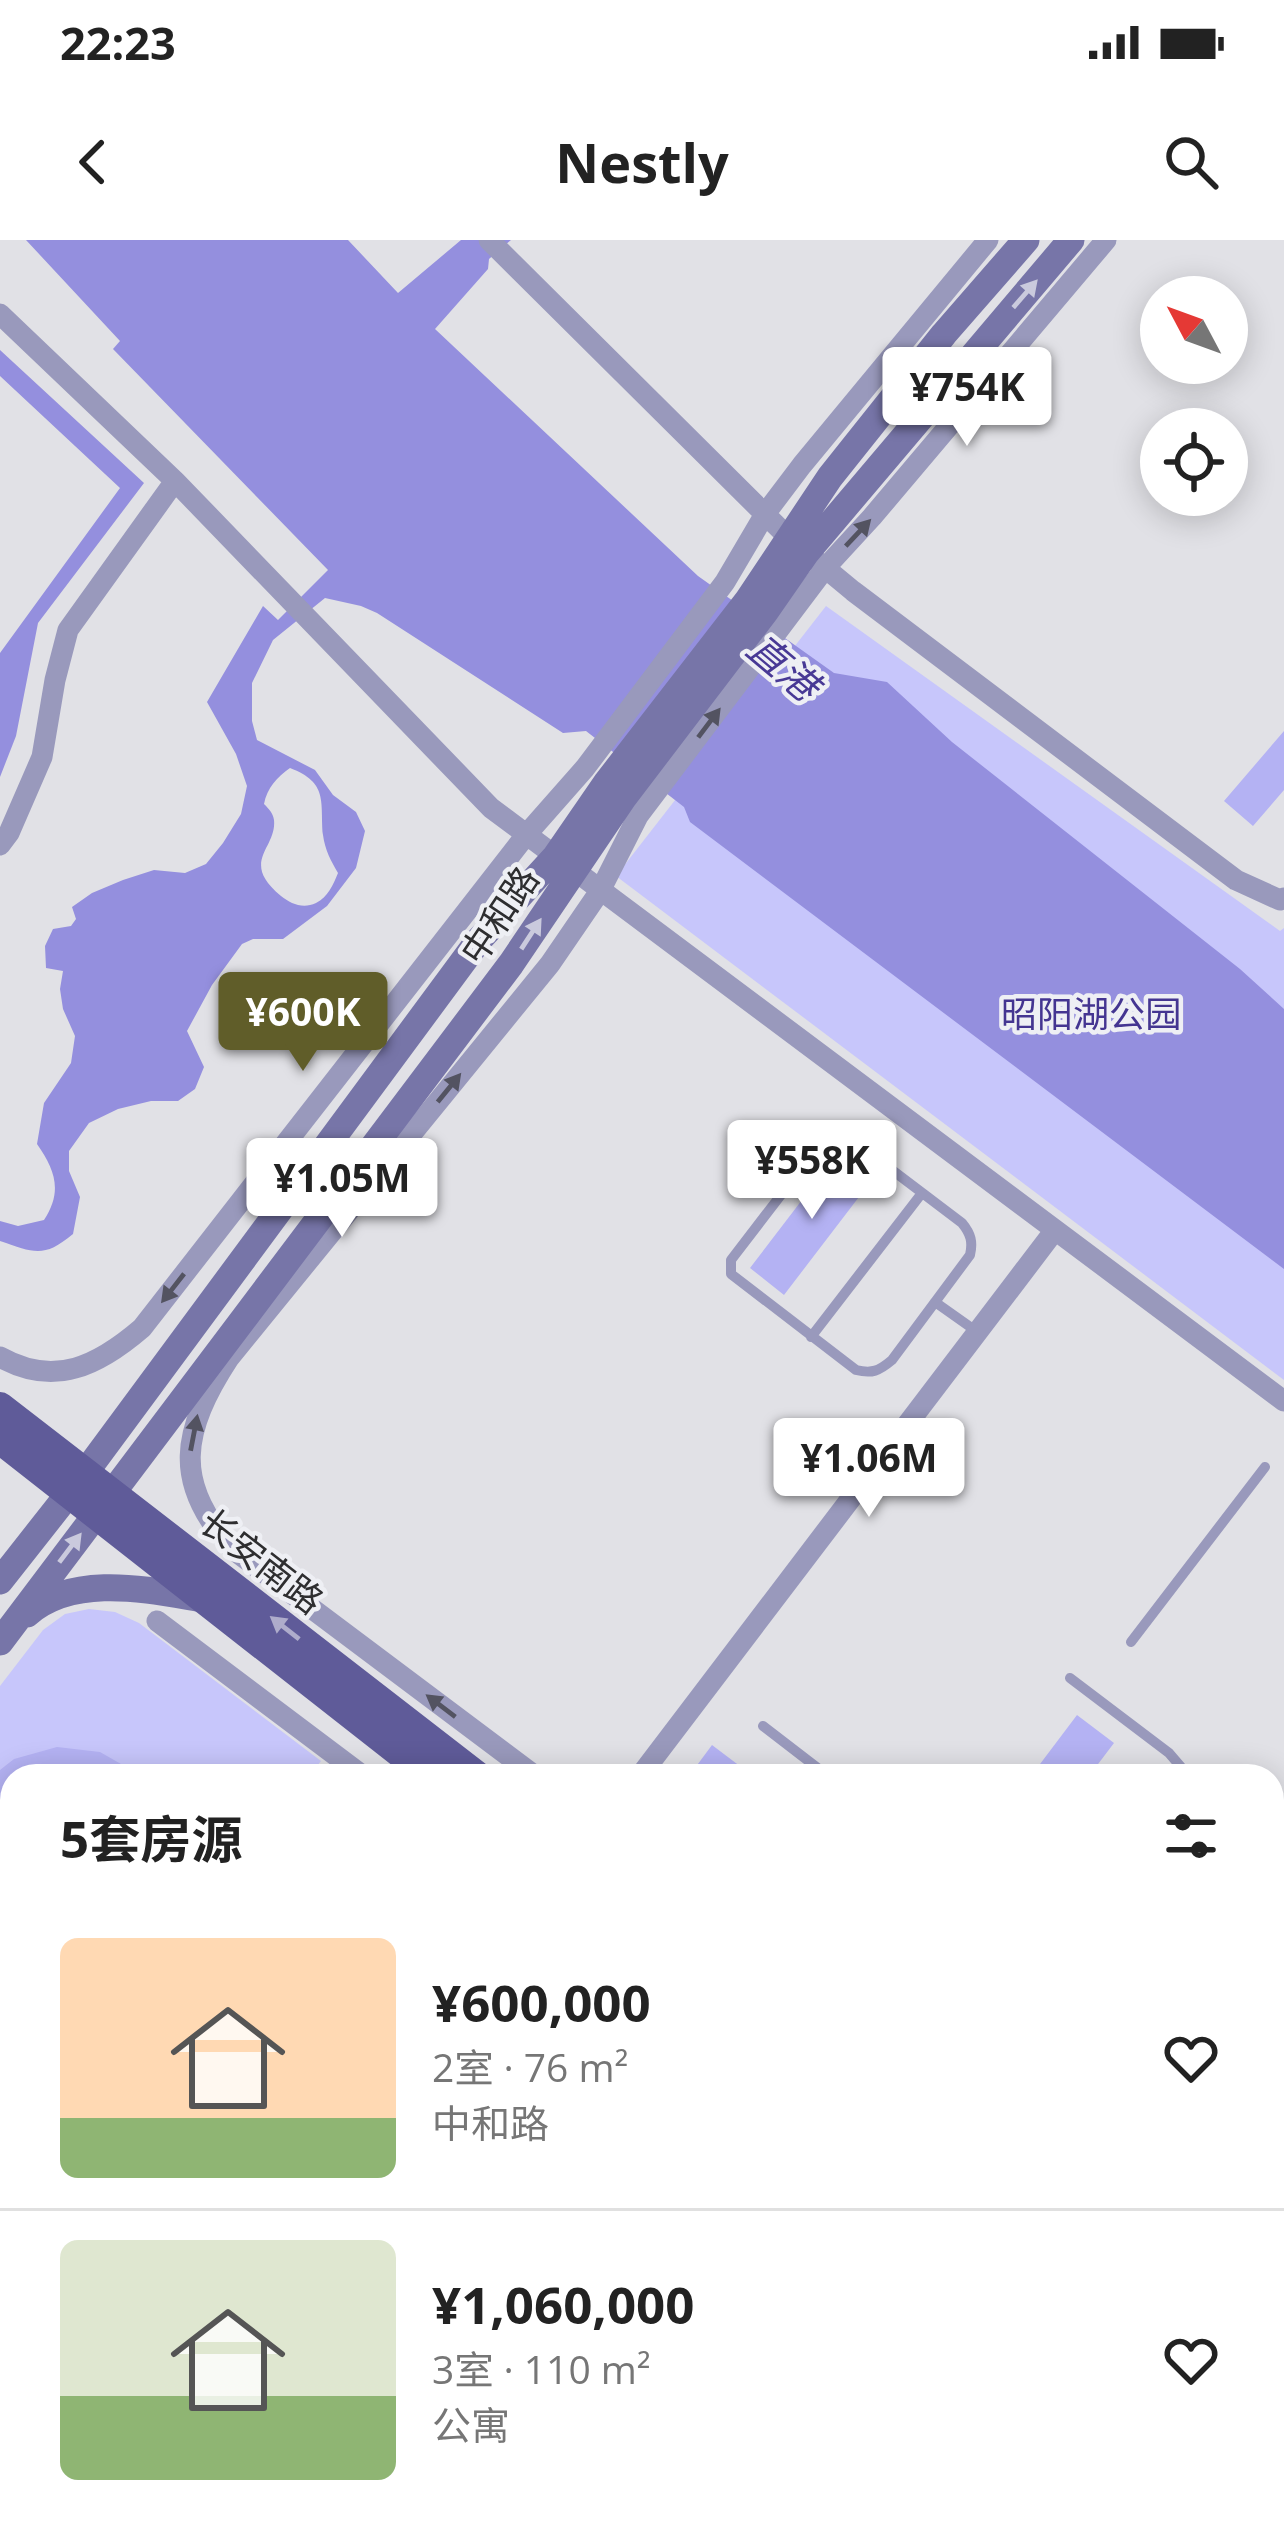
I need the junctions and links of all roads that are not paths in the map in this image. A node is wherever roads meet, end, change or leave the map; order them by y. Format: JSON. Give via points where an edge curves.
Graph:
{"nodes":[{"id":1,"x":488,"y":240,"type":"edge"},
{"id":2,"x":988,"y":240,"type":"edge"},
{"id":3,"x":1026,"y":240,"type":"edge"},
{"id":4,"x":1071,"y":240,"type":"edge"},
{"id":5,"x":1106,"y":240,"type":"edge"},
{"id":6,"x":0,"y":314,"type":"edge"},
{"id":7,"x":175,"y":481,"type":"junction"},
{"id":8,"x":765,"y":514,"type":"junction"},
{"id":9,"x":807,"y":553,"type":"junction"},
{"id":10,"x":614,"y":791,"type":"junction"},
{"id":11,"x":526,"y":835,"type":"junction"},
{"id":12,"x":0,"y":845,"type":"edge"},
{"id":13,"x":565,"y":863,"type":"junction"},
{"id":14,"x":600,"y":891,"type":"junction"},
{"id":15,"x":1284,"y":898,"type":"edge"},
{"id":16,"x":922,"y":1193,"type":"junction"},
{"id":17,"x":1055,"y":1231,"type":"junction"},
{"id":18,"x":935,"y":1302,"type":"junction"},
{"id":19,"x":977,"y":1332,"type":"junction"},
{"id":20,"x":812,"y":1336,"type":"junction"},
{"id":21,"x":0,"y":1357,"type":"edge"},
{"id":22,"x":1284,"y":1401,"type":"edge"},
{"id":23,"x":0,"y":1407,"type":"edge"},
{"id":24,"x":0,"y":1439,"type":"edge"},
{"id":25,"x":1265,"y":1467,"type":"dead end"},
{"id":26,"x":77,"y":1482,"type":"junction"},
{"id":27,"x":103,"y":1504,"type":"junction"},
{"id":28,"x":0,"y":1581,"type":"edge"},
{"id":29,"x":204,"y":1599,"type":"junction"},
{"id":30,"x":157,"y":1621,"type":"dead end"},
{"id":31,"x":5,"y":1635,"type":"edge"},
{"id":32,"x":1131,"y":1642,"type":"dead end"},
{"id":33,"x":1070,"y":1678,"type":"dead end"},
{"id":34,"x":763,"y":1726,"type":"dead end"},
{"id":35,"x":347,"y":1764,"type":"edge"},
{"id":36,"x":415,"y":1764,"type":"edge"},
{"id":37,"x":460,"y":1764,"type":"edge"},
{"id":38,"x":519,"y":1764,"type":"edge"},
{"id":39,"x":649,"y":1764,"type":"edge"},
{"id":40,"x":812,"y":1764,"type":"edge"},
{"id":41,"x":1177,"y":1764,"type":"edge"}],
"edges":[{"from":1,"to":8,"type":"street"},
{"from":2,"to":8,"type":"street"},
{"from":3,"to":9,"type":"main road","name":"中和路","via":[[830,477]]},
{"from":9,"to":4,"type":"main road","name":"中和路","one_way":true},
{"from":9,"to":5,"type":"street","one_way":true,"via":[[872,517]]},
{"from":6,"to":7,"type":"street"},
{"from":7,"to":11,"type":"street"},
{"from":7,"to":12,"type":"street","via":[[68,630],[42,757]]},
{"from":8,"to":9,"type":"street"},
{"from":8,"to":10,"type":"street"},
{"from":9,"to":10,"type":"main road","name":"中和路"},
{"from":9,"to":15,"type":"street","via":[[1236,880]]},
{"from":10,"to":11,"type":"street"},
{"from":10,"to":13,"type":"main road","name":"中和路"},
{"from":10,"to":14,"type":"street"},
{"from":11,"to":13,"type":"street"},
{"from":11,"to":21,"type":"street","one_way":true,"via":[[142,1328],[114,1352],[54,1373]]},
{"from":13,"to":14,"type":"street"},
{"from":13,"to":26,"type":"main road","name":"中和路","via":[[479,940]]},
{"from":27,"to":13,"type":"main road","name":"中和路","one_way":true,"via":[[511,964]]},
{"from":14,"to":17,"type":"street"},
{"from":38,"to":14,"type":"street","one_way":true,"via":[[234,1550],[210,1524],[189,1464],[205,1395],[229,1358],[550,964]]},
{"from":16,"to":18,"type":"lane","via":[[962,1223],[972,1244]]},
{"from":16,"to":20,"type":"lane"},
{"from":16,"to":20,"type":"lane","via":[[834,1126],[731,1261],[731,1274]]},
{"from":17,"to":19,"type":"street"},
{"from":17,"to":22,"type":"street"},
{"from":18,"to":19,"type":"lane"},
{"from":18,"to":20,"type":"lane","via":[[881,1370],[856,1370]]},
{"from":19,"to":39,"type":"street"},
{"from":23,"to":26,"type":"main road","name":"长安南路"},
{"from":24,"to":26,"type":"main road","name":"长安南路"},
{"from":25,"to":32,"type":"lane"},
{"from":26,"to":27,"type":"main road","name":"长安南路"},
{"from":26,"to":28,"type":"main road","name":"中和路"},
{"from":27,"to":29,"type":"main road","name":"长安南路"},
{"from":31,"to":27,"type":"main road","name":"中和路","one_way":true},
{"from":37,"to":27,"type":"main road","name":"长安南路","one_way":true},
{"from":29,"to":31,"type":"main road","via":[[116,1588],[62,1594],[35,1606]]},
{"from":29,"to":36,"type":"main road","name":"长安南路"},
{"from":30,"to":35,"type":"street"},
{"from":33,"to":41,"type":"lane"},
{"from":34,"to":40,"type":"lane"}]}
